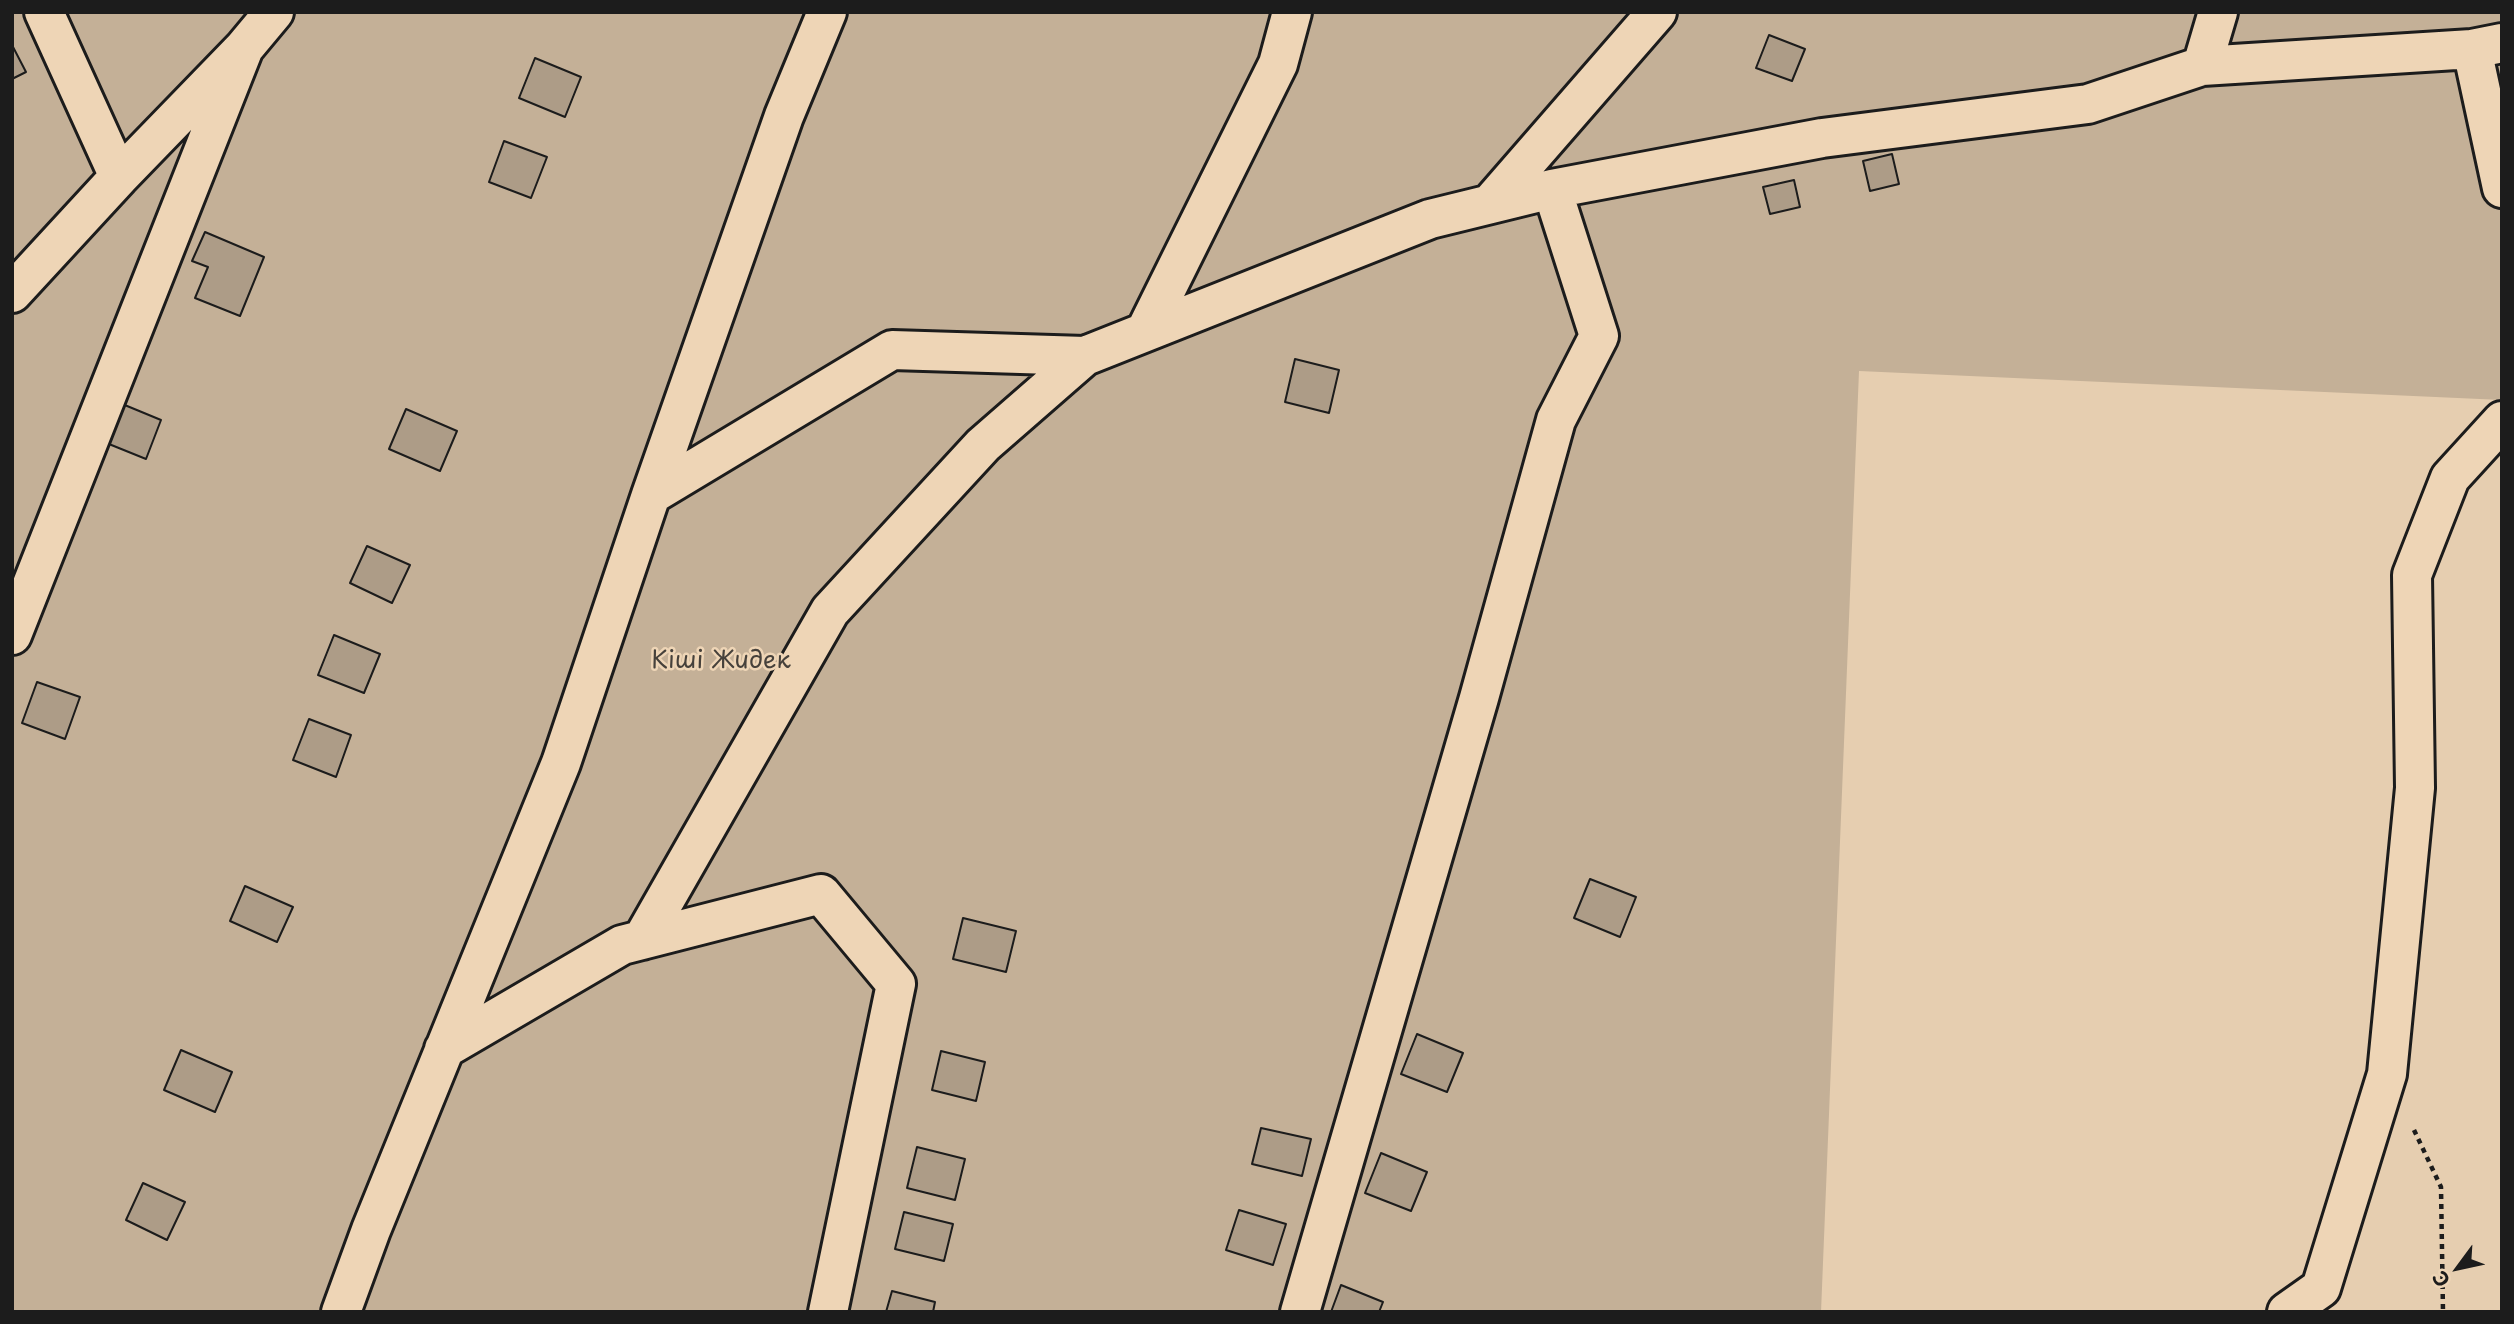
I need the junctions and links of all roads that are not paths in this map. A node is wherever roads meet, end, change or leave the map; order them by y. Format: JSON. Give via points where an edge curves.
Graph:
{"nodes":[{"id":1,"x":44,"y":12,"type":"edge"},
{"id":2,"x":274,"y":12,"type":"edge"},
{"id":3,"x":827,"y":12,"type":"edge"},
{"id":4,"x":1292,"y":12,"type":"edge"},
{"id":5,"x":1657,"y":12,"type":"edge"},
{"id":6,"x":2218,"y":12,"type":"edge"},
{"id":7,"x":2487,"y":46,"type":"edge"},
{"id":8,"x":244,"y":48,"type":"junction"},
{"id":9,"x":2202,"y":66,"type":"junction"},
{"id":10,"x":119,"y":177,"type":"junction"},
{"id":11,"x":1552,"y":188,"type":"junction"},
{"id":12,"x":2502,"y":188,"type":"edge"},
{"id":13,"x":1490,"y":204,"type":"junction"},
{"id":14,"x":12,"y":293,"type":"edge"},
{"id":15,"x":1146,"y":332,"type":"junction"},
{"id":16,"x":1085,"y":356,"type":"junction"},
{"id":17,"x":2502,"y":421,"type":"edge"},
{"id":18,"x":651,"y":495,"type":"junction"},
{"id":19,"x":12,"y":635,"type":"edge"},
{"id":20,"x":642,"y":940,"type":"junction"},
{"id":21,"x":444,"y":1049,"type":"junction"},
{"id":22,"x":341,"y":1312,"type":"edge"},
{"id":23,"x":828,"y":1312,"type":"edge"},
{"id":24,"x":1300,"y":1312,"type":"edge"},
{"id":25,"x":2287,"y":1312,"type":"edge"}],
"edges":[{"from":1,"to":10,"type":"street"},
{"from":2,"to":8,"type":"street"},
{"from":3,"to":18,"type":"street","via":[[784,116]]},
{"from":4,"to":15,"type":"street","via":[[1278,64]]},
{"from":5,"to":13,"type":"street"},
{"from":6,"to":9,"type":"street"},
{"from":7,"to":9,"type":"street"},
{"from":7,"to":12,"type":"street"},
{"from":8,"to":10,"type":"street"},
{"from":8,"to":19,"type":"street"},
{"from":9,"to":11,"type":"street","via":[[2088,104],[1822,138]]},
{"from":10,"to":14,"type":"street"},
{"from":11,"to":13,"type":"street"},
{"from":11,"to":24,"type":"street","via":[[1599,336],[1556,420]]},
{"from":13,"to":15,"type":"street","via":[[1430,219]]},
{"from":15,"to":16,"type":"street"},
{"from":16,"to":18,"type":"street","via":[[892,350]]},
{"from":16,"to":20,"type":"street","via":[[983,445],[830,611]]},
{"from":17,"to":25,"type":"street","via":[[2450,478],[2412,575],[2415,788],[2387,1074],[2321,1288]]},
{"from":18,"to":21,"type":"street","via":[[561,763]]},
{"from":20,"to":21,"type":"street","via":[[622,945]]},
{"from":20,"to":23,"type":"street","via":[[821,894],[896,984]]},
{"from":21,"to":22,"type":"street"}]}
